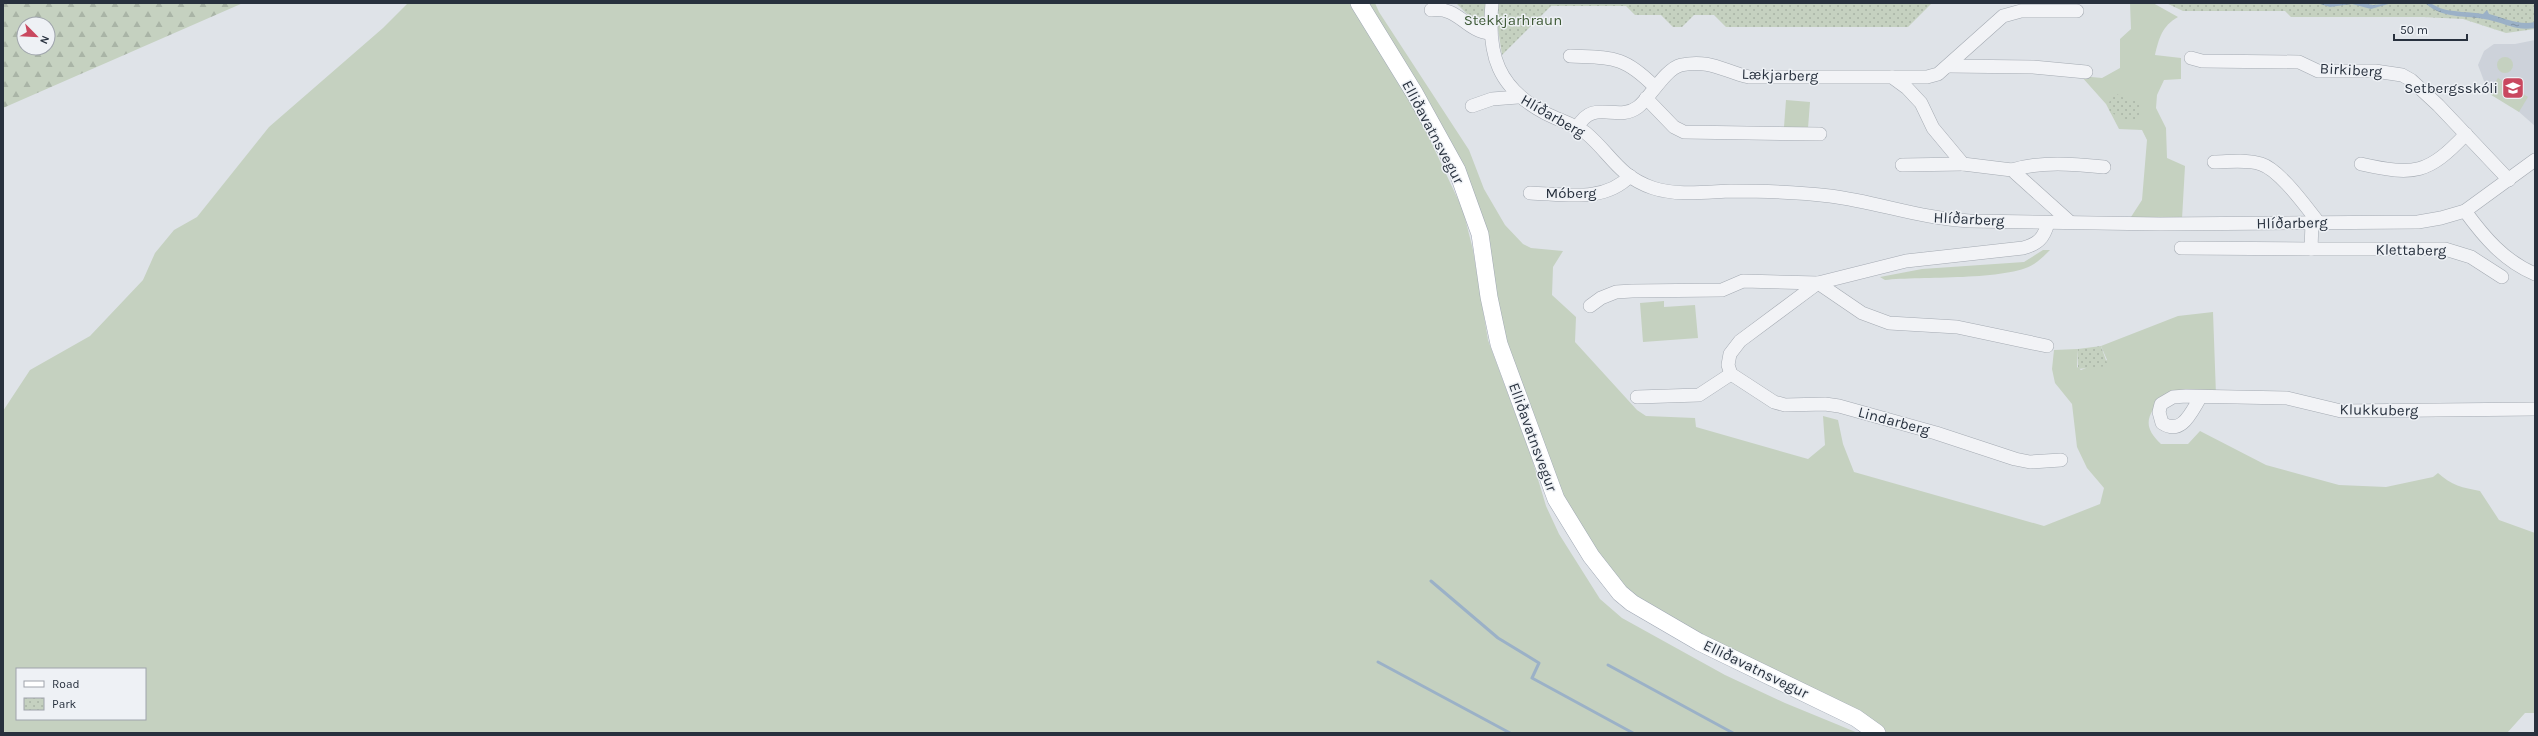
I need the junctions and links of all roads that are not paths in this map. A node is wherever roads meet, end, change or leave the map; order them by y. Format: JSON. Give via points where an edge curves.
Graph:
{"nodes":[{"id":1,"x":1359,"y":3,"type":"edge"},
{"id":2,"x":1492,"y":3,"type":"edge"},
{"id":3,"x":1431,"y":10,"type":"dead end"},
{"id":4,"x":2077,"y":11,"type":"dead end"},
{"id":5,"x":1490,"y":33,"type":"junction"},
{"id":6,"x":1570,"y":56,"type":"dead end"},
{"id":7,"x":2190,"y":58,"type":"dead end"},
{"id":8,"x":1948,"y":66,"type":"junction"},
{"id":9,"x":2086,"y":72,"type":"dead end"},
{"id":10,"x":1892,"y":77,"type":"junction"},
{"id":11,"x":1654,"y":86,"type":"junction"},
{"id":12,"x":1518,"y":97,"type":"junction"},
{"id":13,"x":1646,"y":98,"type":"junction"},
{"id":14,"x":1472,"y":106,"type":"dead end"},
{"id":15,"x":1576,"y":128,"type":"junction"},
{"id":16,"x":1820,"y":134,"type":"dead end"},
{"id":17,"x":2466,"y":134,"type":"junction"},
{"id":18,"x":2535,"y":160,"type":"edge"},
{"id":19,"x":2214,"y":162,"type":"dead end"},
{"id":20,"x":1963,"y":164,"type":"junction"},
{"id":21,"x":2361,"y":164,"type":"dead end"},
{"id":22,"x":1902,"y":165,"type":"dead end"},
{"id":23,"x":2104,"y":167,"type":"dead end"},
{"id":24,"x":2012,"y":170,"type":"junction"},
{"id":25,"x":1630,"y":176,"type":"junction"},
{"id":26,"x":2509,"y":180,"type":"junction"},
{"id":27,"x":1530,"y":193,"type":"dead end"},
{"id":28,"x":2465,"y":211,"type":"junction"},
{"id":29,"x":2070,"y":222,"type":"junction"},
{"id":30,"x":2048,"y":223,"type":"junction"},
{"id":31,"x":2315,"y":223,"type":"junction"},
{"id":32,"x":2181,"y":248,"type":"dead end"},
{"id":33,"x":2311,"y":249,"type":"junction"},
{"id":34,"x":2535,"y":274,"type":"edge"},
{"id":35,"x":2502,"y":277,"type":"dead end"},
{"id":36,"x":1818,"y":283,"type":"junction"},
{"id":37,"x":1590,"y":306,"type":"dead end"},
{"id":38,"x":2047,"y":346,"type":"dead end"},
{"id":39,"x":1731,"y":374,"type":"junction"},
{"id":40,"x":1637,"y":397,"type":"dead end"},
{"id":41,"x":2200,"y":398,"type":"dead end"},
{"id":42,"x":2535,"y":410,"type":"edge"},
{"id":43,"x":2061,"y":460,"type":"dead end"},
{"id":44,"x":1877,"y":733,"type":"edge"}],
"edges":[{"from":1,"to":44,"type":"main road","name":"Elliðavatnsvegur","via":[[1415,94],[1457,170],[1480,234],[1499,344],[1556,499],[1591,556],[1620,593],[1638,606],[1699,642],[1856,718]]},
{"from":2,"to":5,"type":"street","name":"Hlíðarberg"},
{"from":3,"to":5,"type":"street","via":[[1441,8],[1452,12],[1472,27]]},
{"from":4,"to":8,"type":"street","name":"Lækjarberg","via":[[2021,12],[2003,16]]},
{"from":5,"to":12,"type":"street","name":"Hlíðarberg","via":[[1496,61]]},
{"from":6,"to":11,"type":"street","via":[[1628,63]]},
{"from":7,"to":17,"type":"street","name":"Birkiberg","via":[[2202,61],[2299,62],[2318,71],[2392,72],[2411,80]]},
{"from":8,"to":9,"type":"street","via":[[2033,66]]},
{"from":8,"to":10,"type":"street","name":"Lækjarberg","via":[[1938,74],[1927,77]]},
{"from":10,"to":11,"type":"street","name":"Lækjarberg","via":[[1749,76],[1734,73],[1714,64],[1700,64],[1680,65]]},
{"from":10,"to":20,"type":"street","via":[[1921,103],[1933,128]]},
{"from":11,"to":13,"type":"street","name":"Lækjarberg"},
{"from":12,"to":14,"type":"street","via":[[1492,99]]},
{"from":12,"to":15,"type":"street","name":"Hlíðarberg"},
{"from":13,"to":15,"type":"street","name":"Lækjarberg","via":[[1631,111],[1592,112],[1582,118]]},
{"from":13,"to":16,"type":"street","via":[[1660,114],[1684,132]]},
{"from":15,"to":25,"type":"street","name":"Hlíðarberg","via":[[1591,138],[1618,168]]},
{"from":17,"to":21,"type":"street","via":[[2443,157],[2424,168],[2408,170]]},
{"from":17,"to":26,"type":"street","name":"Birkiberg"},
{"from":18,"to":26,"type":"street","name":"Hlíðarberg"},
{"from":19,"to":31,"type":"street","via":[[2249,162],[2267,167],[2299,198]]},
{"from":20,"to":22,"type":"street"},
{"from":20,"to":24,"type":"street"},
{"from":23,"to":24,"type":"street","via":[[2078,164],[2041,165]]},
{"from":24,"to":29,"type":"street"},
{"from":25,"to":27,"type":"street","name":"Móberg","via":[[1619,187],[1604,193]]},
{"from":25,"to":30,"type":"street","name":"Hlíðarberg","via":[[1654,188],[1684,193],[1790,192],[1831,196],[1939,220]]},
{"from":26,"to":28,"type":"street","name":"Hlíðarberg"},
{"from":28,"to":31,"type":"street","name":"Hlíðarberg","via":[[2418,222]]},
{"from":28,"to":34,"type":"street","via":[[2484,236],[2504,256]]},
{"from":29,"to":30,"type":"street","name":"Hlíðarberg"},
{"from":29,"to":31,"type":"street","name":"Hlíðarberg"},
{"from":30,"to":36,"type":"street","via":[[2045,235],[2035,244],[2023,248],[1906,261]]},
{"from":31,"to":33,"type":"street"},
{"from":32,"to":33,"type":"street","name":"Klettaberg"},
{"from":33,"to":35,"type":"street","name":"Klettaberg","via":[[2445,249],[2471,257]]},
{"from":36,"to":37,"type":"street","via":[[1743,281],[1722,290],[1616,292],[1600,298]]},
{"from":36,"to":38,"type":"street","via":[[1862,313],[1889,323],[1957,327]]},
{"from":36,"to":39,"type":"street","via":[[1740,341],[1730,354],[1728,365]]},
{"from":39,"to":40,"type":"street","via":[[1699,395]]},
{"from":39,"to":43,"type":"street","name":"Lindarberg","via":[[1774,402],[1785,405],[1839,406],[2016,459],[2030,462]]},
{"from":41,"to":42,"type":"street","name":"Klukkuberg","via":[[2287,398],[2341,411]]}]}
